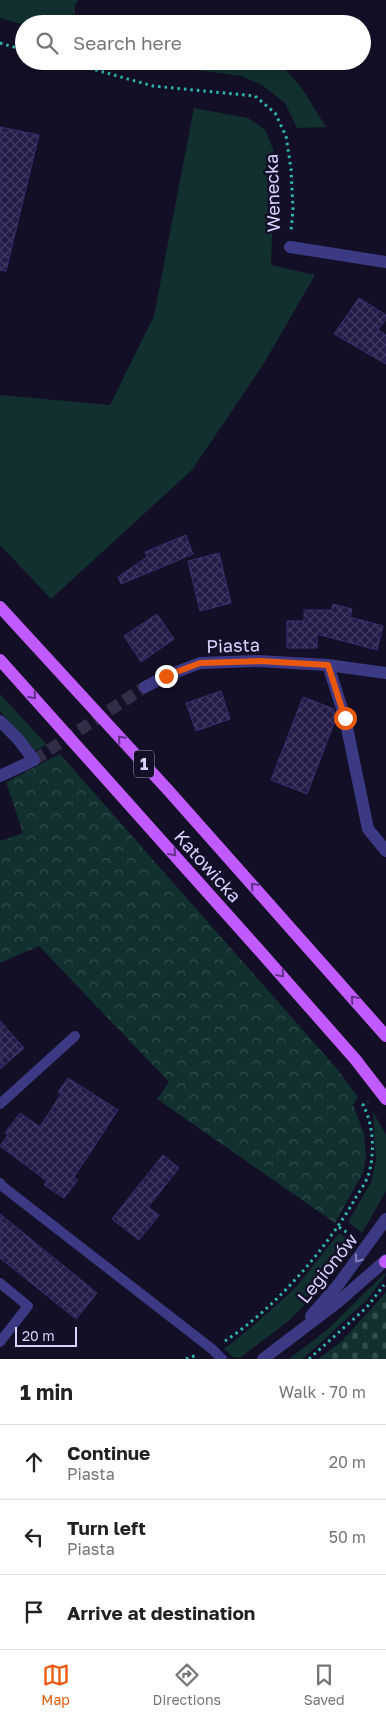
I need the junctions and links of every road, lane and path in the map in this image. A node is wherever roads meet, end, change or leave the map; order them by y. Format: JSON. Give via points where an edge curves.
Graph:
{"nodes":[{"id":1,"x":0,"y":43,"type":"edge"},
{"id":2,"x":15,"y":47,"type":"edge"},
{"id":3,"x":96,"y":70,"type":"edge"},
{"id":4,"x":290,"y":248,"type":"joint"},
{"id":5,"x":386,"y":262,"type":"edge"},
{"id":6,"x":0,"y":607,"type":"edge"},
{"id":7,"x":0,"y":660,"type":"edge"},
{"id":8,"x":328,"y":665,"type":"junction"},
{"id":9,"x":386,"y":673,"type":"edge"},
{"id":10,"x":145,"y":687,"type":"tunnel mouth"},
{"id":11,"x":0,"y":721,"type":"edge"},
{"id":12,"x":0,"y":776,"type":"edge"},
{"id":13,"x":386,"y":851,"type":"edge"},
{"id":14,"x":76,"y":1036,"type":"dead end"},
{"id":15,"x":386,"y":1036,"type":"edge"},
{"id":16,"x":384,"y":1096,"type":"edge"},
{"id":17,"x":0,"y":1104,"type":"edge"},
{"id":18,"x":0,"y":1183,"type":"edge"},
{"id":19,"x":386,"y":1219,"type":"edge"},
{"id":20,"x":386,"y":1261,"type":"edge"},
{"id":21,"x":0,"y":1283,"type":"edge"},
{"id":22,"x":386,"y":1283,"type":"edge"},
{"id":23,"x":292,"y":1336,"type":"junction"},
{"id":24,"x":0,"y":1342,"type":"edge"},
{"id":25,"x":212,"y":1348,"type":"junction"},
{"id":26,"x":186,"y":1359,"type":"edge"},
{"id":27,"x":222,"y":1359,"type":"edge"},
{"id":28,"x":263,"y":1359,"type":"edge"},
{"id":29,"x":309,"y":1359,"type":"edge"}],
"edges":[{"from":1,"to":2,"type":"path"},
{"from":3,"to":4,"type":"path","name":"Wenecka","via":[[153,86],[255,96],[275,113],[286,136],[291,169],[293,209]]},
{"from":4,"to":5,"type":"street","name":"Wenecka"},
{"from":15,"to":6,"type":"main road","name":"Katowicka","number":"1","one_way":true},
{"from":7,"to":16,"type":"main road","name":"Katowicka","number":"1","one_way":true,"via":[[355,1059]]},
{"from":8,"to":9,"type":"street","name":"Piasta"},
{"from":8,"to":10,"type":"street","name":"Piasta","via":[[260,661],[200,663]]},
{"from":8,"to":13,"type":"street","via":[[345,718],[368,829]]},
{"from":11,"to":12,"type":"street","via":[[34,760]]},
{"from":14,"to":17,"type":"lane"},
{"from":16,"to":25,"type":"path","via":[[363,1105],[368,1113],[373,1153],[368,1176],[339,1226],[279,1297],[238,1332]]},
{"from":18,"to":25,"type":"lane"},
{"from":19,"to":23,"type":"street","name":"Legionów","one_way":true,"via":[[338,1285]]},
{"from":20,"to":23,"type":"street","name":"Legionów"},
{"from":21,"to":24,"type":"lane","via":[[28,1306]]},
{"from":22,"to":29,"type":"path","via":[[367,1307]]},
{"from":23,"to":28,"type":"street","name":"Legionów"},
{"from":25,"to":26,"type":"path"},
{"from":25,"to":27,"type":"lane"}]}
